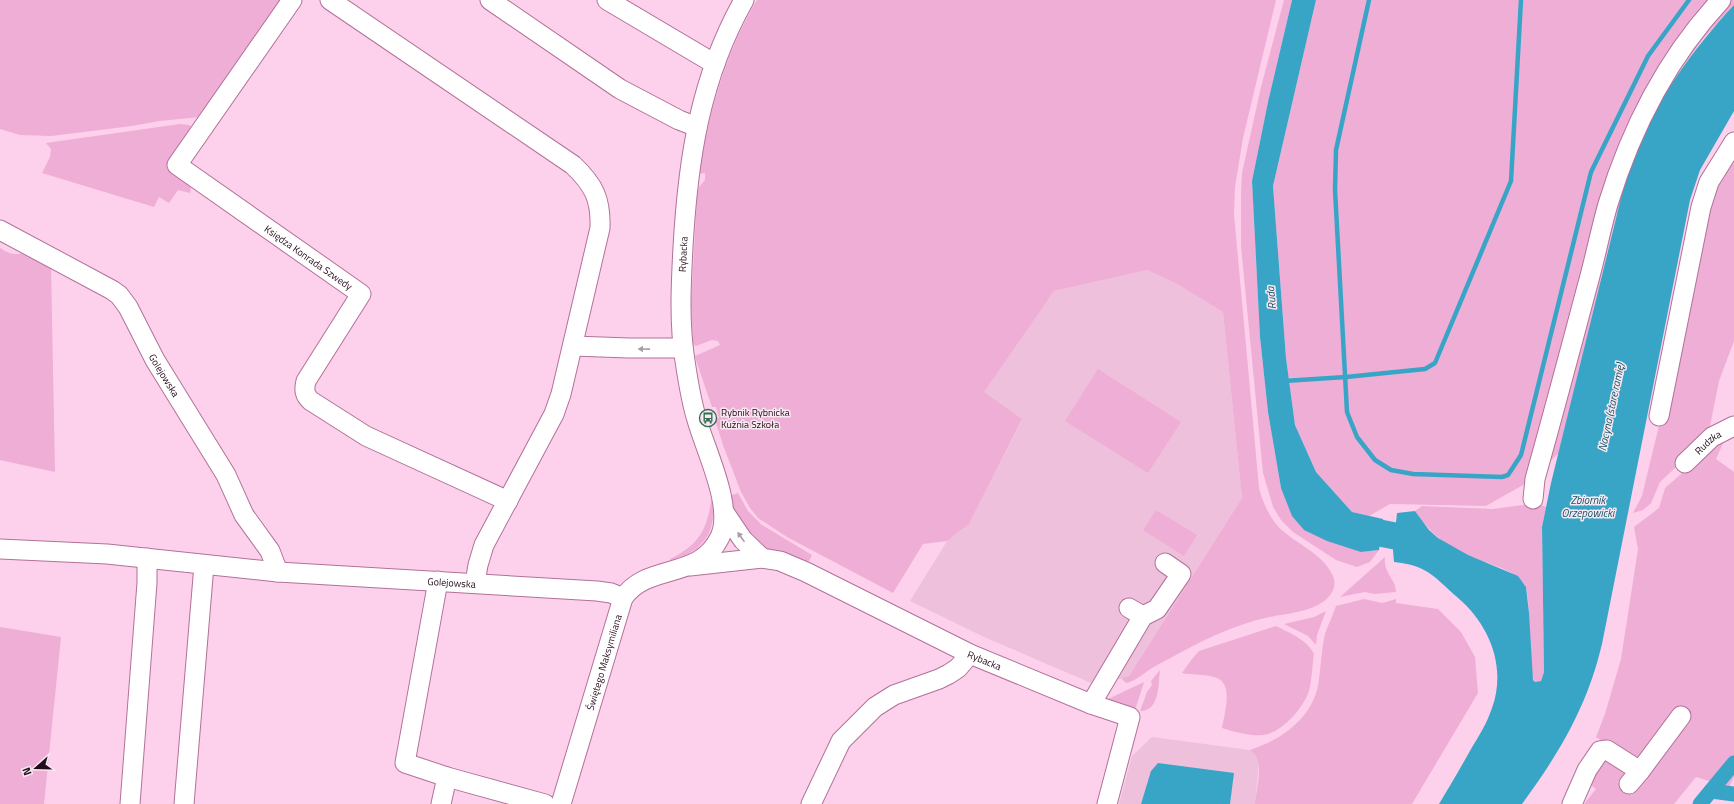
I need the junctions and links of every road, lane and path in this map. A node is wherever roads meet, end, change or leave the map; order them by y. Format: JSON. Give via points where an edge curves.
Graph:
{"nodes":[{"id":1,"x":292,"y":0,"type":"edge"},
{"id":2,"x":330,"y":0,"type":"edge"},
{"id":3,"x":490,"y":0,"type":"edge"},
{"id":4,"x":607,"y":0,"type":"edge"},
{"id":5,"x":744,"y":0,"type":"edge"},
{"id":6,"x":1722,"y":0,"type":"edge"},
{"id":7,"x":715,"y":64,"type":"junction"},
{"id":8,"x":697,"y":126,"type":"junction"},
{"id":9,"x":1734,"y":142,"type":"edge"},
{"id":10,"x":0,"y":230,"type":"edge"},
{"id":11,"x":573,"y":346,"type":"junction"},
{"id":12,"x":683,"y":348,"type":"junction"},
{"id":13,"x":1659,"y":416,"type":"dead end"},
{"id":14,"x":1734,"y":426,"type":"edge"},
{"id":15,"x":1685,"y":463,"type":"dead end"},
{"id":16,"x":1533,"y":499,"type":"dead end"},
{"id":17,"x":508,"y":501,"type":"junction"},
{"id":18,"x":724,"y":512,"type":"junction"},
{"id":19,"x":0,"y":549,"type":"edge"},
{"id":20,"x":147,"y":558,"type":"junction"},
{"id":21,"x":762,"y":558,"type":"junction"},
{"id":22,"x":1165,"y":563,"type":"dead end"},
{"id":23,"x":204,"y":565,"type":"junction"},
{"id":24,"x":690,"y":566,"type":"junction"},
{"id":25,"x":278,"y":572,"type":"junction"},
{"id":26,"x":438,"y":581,"type":"junction"},
{"id":27,"x":475,"y":583,"type":"junction"},
{"id":28,"x":623,"y":598,"type":"junction"},
{"id":29,"x":970,"y":654,"type":"junction"},
{"id":30,"x":1091,"y":704,"type":"junction"},
{"id":31,"x":1681,"y":716,"type":"dead end"},
{"id":32,"x":447,"y":777,"type":"junction"},
{"id":33,"x":561,"y":803,"type":"edge"},
{"id":34,"x":130,"y":804,"type":"edge"},
{"id":35,"x":184,"y":804,"type":"edge"},
{"id":36,"x":441,"y":804,"type":"edge"},
{"id":37,"x":811,"y":804,"type":"edge"},
{"id":38,"x":1107,"y":804,"type":"edge"},
{"id":39,"x":1572,"y":804,"type":"edge"}],
"edges":[{"from":1,"to":17,"type":"street","name":"Księdza Konrada Szwedy","via":[[177,165],[361,294],[306,381],[306,397],[366,436]]},
{"from":2,"to":11,"type":"street","via":[[573,165],[592,187],[601,213],[600,228]]},
{"from":3,"to":8,"type":"street","via":[[620,89],[679,120]]},
{"from":4,"to":7,"type":"street"},
{"from":5,"to":7,"type":"street","name":"Rybacka"},
{"from":6,"to":16,"type":"street","via":[[1684,46],[1656,90],[1634,131],[1624,157],[1595,252],[1535,479]]},
{"from":7,"to":8,"type":"street","name":"Rybacka"},
{"from":8,"to":12,"type":"street","name":"Rybacka","via":[[685,216],[680,307]]},
{"from":9,"to":13,"type":"street","via":[[1709,182],[1701,206]]},
{"from":10,"to":25,"type":"street","name":"Golejowska","via":[[112,290],[124,302],[155,360],[222,470],[244,515],[270,552]]},
{"from":12,"to":11,"type":"street","one_way":true},
{"from":11,"to":17,"type":"street","via":[[554,414]]},
{"from":12,"to":18,"type":"street","name":"Rybacka","via":[[694,408]]},
{"from":14,"to":15,"type":"street","name":"Rudzka","via":[[1712,437]]},
{"from":17,"to":27,"type":"street","via":[[483,550]]},
{"from":21,"to":18,"type":"street","name":"Rybacka","one_way":true,"via":[[743,540]]},
{"from":18,"to":24,"type":"street","name":"Rybacka","via":[[724,524],[717,543],[699,561]]},
{"from":19,"to":20,"type":"street","name":"Golejowska","via":[[68,551]]},
{"from":20,"to":23,"type":"street","name":"Golejowska"},
{"from":20,"to":34,"type":"street"},
{"from":21,"to":24,"type":"street","name":"Rybacka"},
{"from":21,"to":29,"type":"street","name":"Rybacka","via":[[780,561],[806,572]]},
{"from":22,"to":30,"type":"street","via":[[1181,574],[1157,609],[1136,612]]},
{"from":23,"to":25,"type":"street","name":"Golejowska"},
{"from":23,"to":35,"type":"street"},
{"from":24,"to":28,"type":"street","via":[[649,578],[633,587]]},
{"from":25,"to":26,"type":"street","name":"Golejowska"},
{"from":26,"to":27,"type":"street","name":"Golejowska"},
{"from":26,"to":32,"type":"street","via":[[405,763]]},
{"from":27,"to":28,"type":"street","name":"Golejowska","via":[[607,592]]},
{"from":28,"to":33,"type":"street","name":"Świętego Maksymiliana"},
{"from":29,"to":30,"type":"street","name":"Rybacka"},
{"from":29,"to":37,"type":"street","via":[[949,674],[894,695],[875,707],[841,741]]},
{"from":30,"to":38,"type":"street","name":"Rybacka","via":[[1130,717]]},
{"from":31,"to":39,"type":"street","via":[[1634,777],[1607,750],[1598,753],[1587,770]]},
{"from":32,"to":33,"type":"street"},
{"from":32,"to":36,"type":"street"}]}
